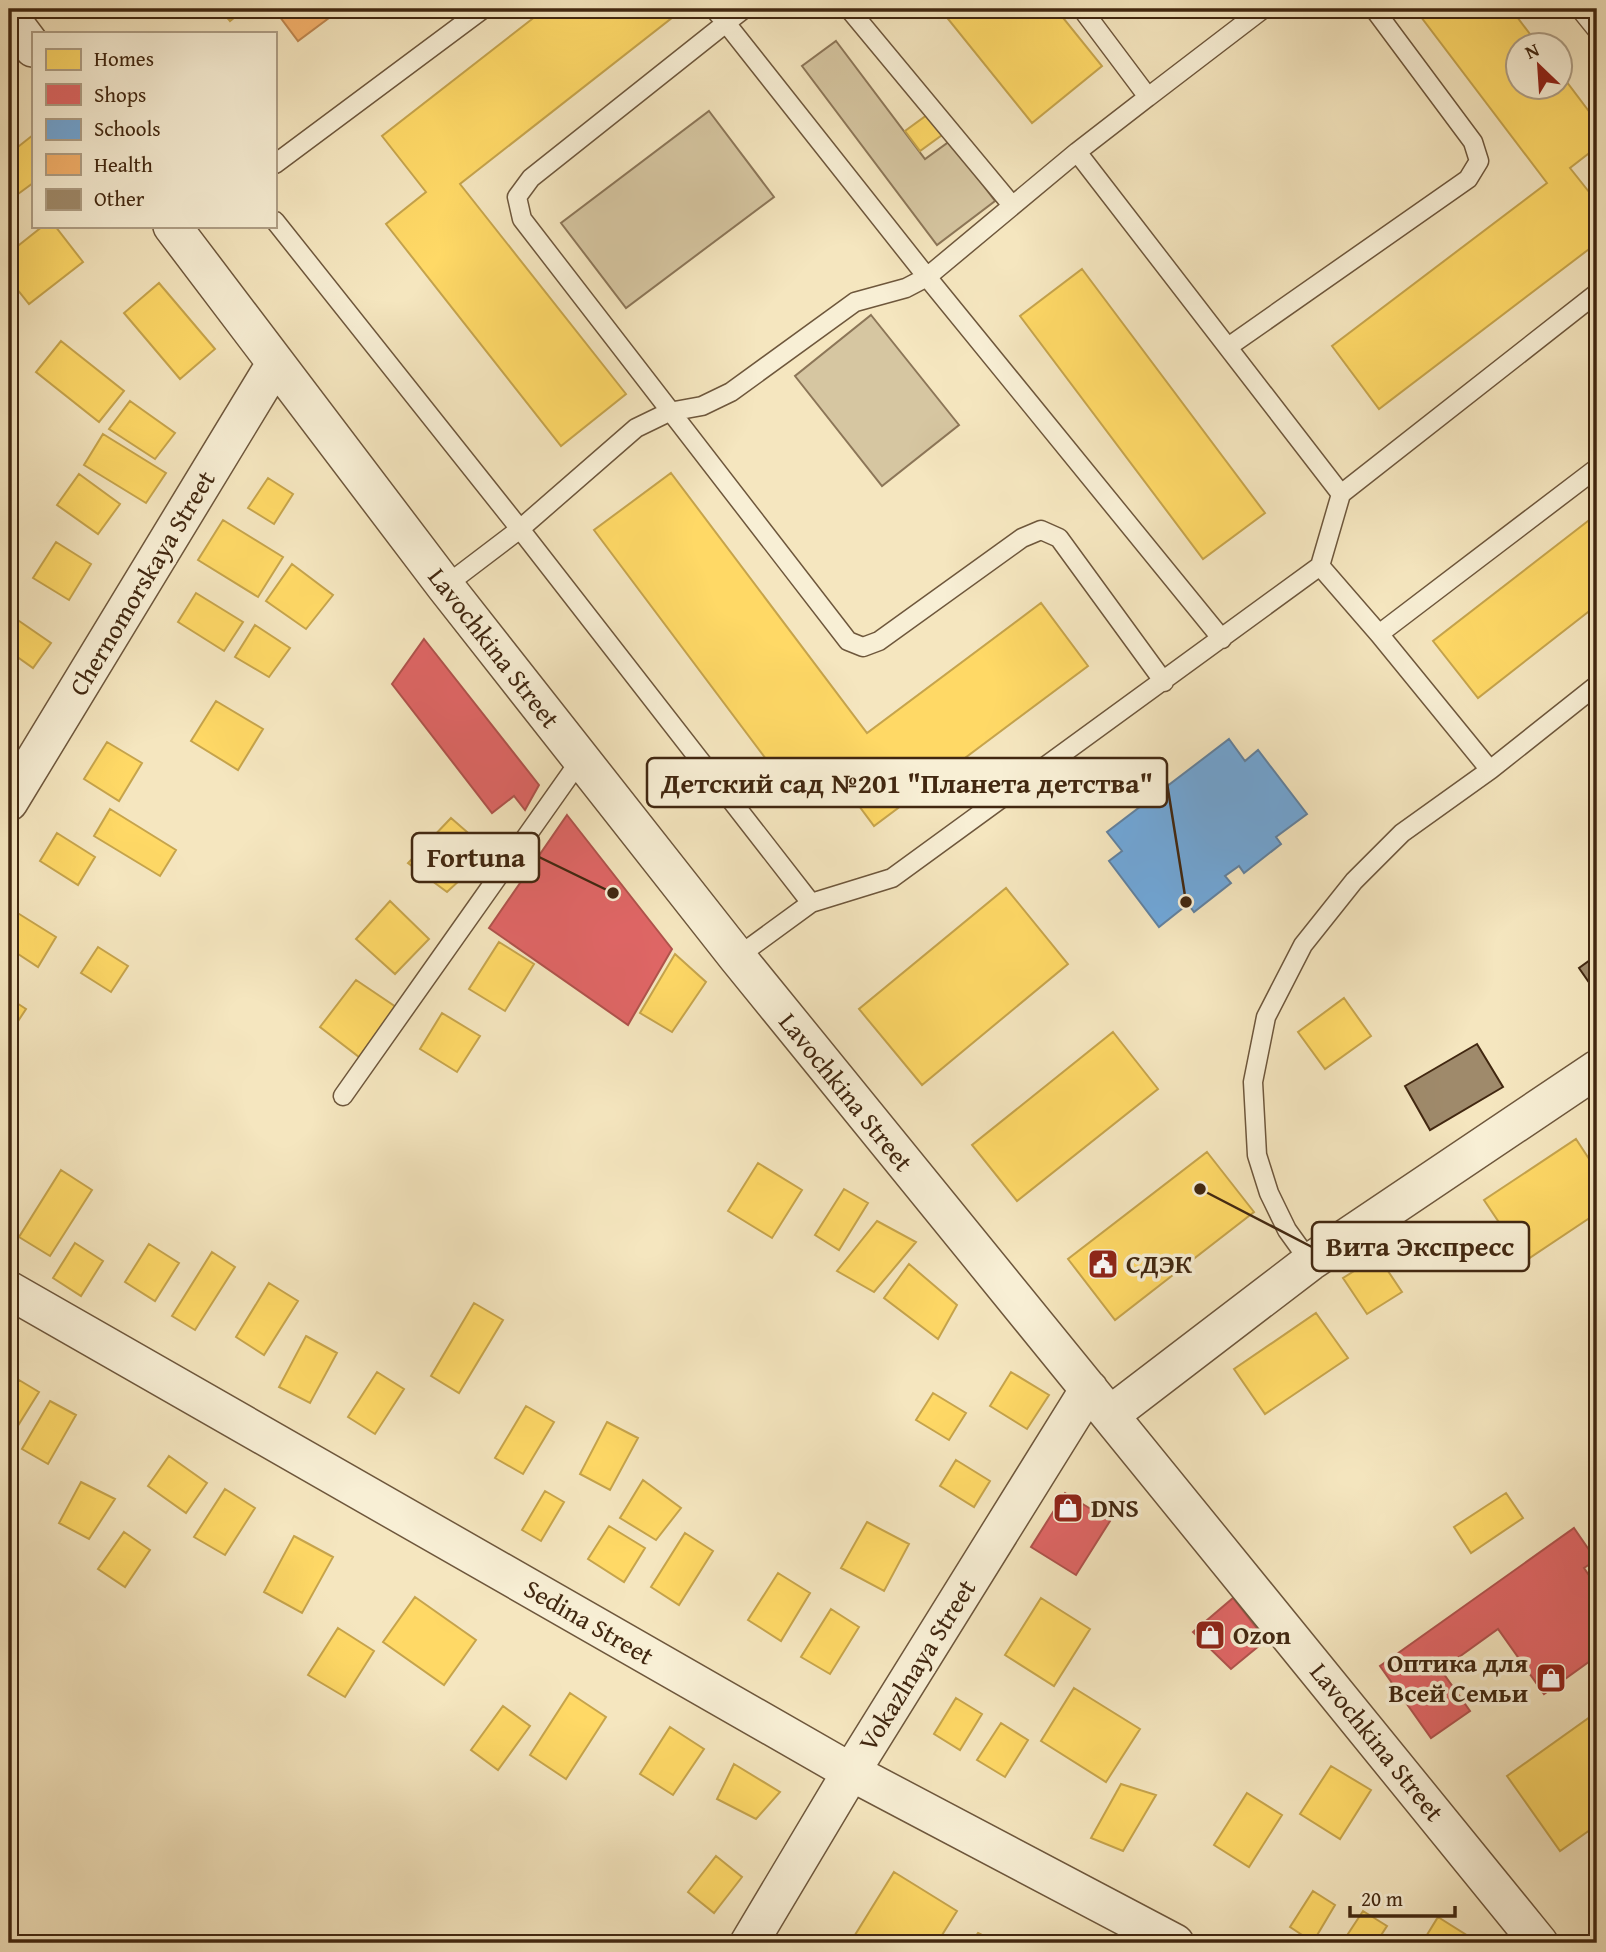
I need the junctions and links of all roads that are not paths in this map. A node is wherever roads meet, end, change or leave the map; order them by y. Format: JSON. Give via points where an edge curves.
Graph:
{"nodes":[{"id":1,"x":483,"y":9,"type":"edge"},
{"id":2,"x":744,"y":9,"type":"edge"},
{"id":3,"x":849,"y":9,"type":"edge"},
{"id":4,"x":1082,"y":9,"type":"edge"},
{"id":5,"x":1262,"y":9,"type":"edge"},
{"id":6,"x":1374,"y":9,"type":"edge"},
{"id":7,"x":1580,"y":9,"type":"edge"},
{"id":8,"x":9,"y":16,"type":"edge"},
{"id":9,"x":720,"y":16,"type":"edge"},
{"id":10,"x":1597,"y":30,"type":"edge"},
{"id":11,"x":32,"y":47,"type":"edge"},
{"id":12,"x":1148,"y":96,"type":"junction"},
{"id":13,"x":1077,"y":152,"type":"junction"},
{"id":14,"x":276,"y":163,"type":"edge"},
{"id":15,"x":1011,"y":204,"type":"junction"},
{"id":16,"x":276,"y":222,"type":"edge"},
{"id":17,"x":181,"y":229,"type":"edge"},
{"id":18,"x":926,"y":276,"type":"junction"},
{"id":19,"x":1597,"y":293,"type":"edge"},
{"id":20,"x":1228,"y":346,"type":"junction"},
{"id":21,"x":275,"y":364,"type":"junction"},
{"id":22,"x":669,"y":412,"type":"junction"},
{"id":23,"x":1597,"y":468,"type":"edge"},
{"id":24,"x":1341,"y":494,"type":"junction"},
{"id":25,"x":520,"y":529,"type":"junction"},
{"id":26,"x":1320,"y":566,"type":"junction"},
{"id":27,"x":445,"y":586,"type":"junction"},
{"id":28,"x":1379,"y":634,"type":"junction"},
{"id":29,"x":1222,"y":639,"type":"junction"},
{"id":30,"x":1164,"y":682,"type":"junction"},
{"id":31,"x":1597,"y":685,"type":"edge"},
{"id":32,"x":580,"y":759,"type":"junction"},
{"id":33,"x":1490,"y":770,"type":"junction"},
{"id":34,"x":9,"y":802,"type":"edge"},
{"id":35,"x":811,"y":903,"type":"junction"},
{"id":36,"x":737,"y":957,"type":"junction"},
{"id":37,"x":1597,"y":1069,"type":"edge"},
{"id":38,"x":343,"y":1096,"type":"dead end"},
{"id":39,"x":1310,"y":1262,"type":"junction"},
{"id":40,"x":9,"y":1290,"type":"edge"},
{"id":41,"x":1099,"y":1402,"type":"junction"},
{"id":42,"x":851,"y":1772,"type":"junction"},
{"id":43,"x":749,"y":1943,"type":"edge"},
{"id":44,"x":1175,"y":1943,"type":"edge"},
{"id":45,"x":1539,"y":1943,"type":"edge"}],
"edges":[{"from":1,"to":14,"type":"lane"},
{"from":2,"to":9,"type":"lane"},
{"from":3,"to":15,"type":"lane"},
{"from":4,"to":12,"type":"lane"},
{"from":5,"to":12,"type":"lane"},
{"from":6,"to":20,"type":"lane","via":[[1473,142],[1479,161],[1468,179]]},
{"from":7,"to":10,"type":"lane"},
{"from":8,"to":11,"type":"street"},
{"from":9,"to":18,"type":"lane"},
{"from":9,"to":22,"type":"lane","via":[[531,178],[517,197],[522,219]]},
{"from":12,"to":13,"type":"lane"},
{"from":13,"to":15,"type":"lane"},
{"from":13,"to":20,"type":"lane"},
{"from":15,"to":18,"type":"lane"},
{"from":16,"to":25,"type":"lane"},
{"from":17,"to":21,"type":"street","name":"Lavochkina Street"},
{"from":18,"to":22,"type":"lane","via":[[906,288],[855,302],[731,392],[702,406]]},
{"from":18,"to":29,"type":"lane"},
{"from":19,"to":24,"type":"lane"},
{"from":20,"to":24,"type":"lane"},
{"from":21,"to":27,"type":"street","name":"Lavochkina Street"},
{"from":21,"to":34,"type":"street","name":"Chernomorskaya Street"},
{"from":22,"to":25,"type":"lane","via":[[636,428]]},
{"from":22,"to":30,"type":"lane","via":[[848,641],[863,647],[879,641],[1021,538],[1041,530],[1059,538]]},
{"from":23,"to":28,"type":"lane"},
{"from":24,"to":26,"type":"lane"},
{"from":25,"to":27,"type":"lane"},
{"from":25,"to":35,"type":"lane"},
{"from":26,"to":28,"type":"lane"},
{"from":26,"to":29,"type":"lane"},
{"from":27,"to":32,"type":"street","name":"Lavochkina Street"},
{"from":28,"to":33,"type":"lane"},
{"from":29,"to":30,"type":"lane"},
{"from":30,"to":35,"type":"lane","via":[[892,878]]},
{"from":31,"to":33,"type":"lane"},
{"from":32,"to":36,"type":"street","name":"Lavochkina Street"},
{"from":32,"to":38,"type":"lane"},
{"from":33,"to":39,"type":"lane","via":[[1402,833],[1354,881],[1303,945],[1266,1017],[1253,1082],[1256,1155],[1287,1230]]},
{"from":35,"to":36,"type":"lane"},
{"from":36,"to":41,"type":"street","name":"Lavochkina Street"},
{"from":37,"to":39,"type":"street"},
{"from":39,"to":41,"type":"street"},
{"from":40,"to":42,"type":"street","name":"Sedina Street"},
{"from":41,"to":42,"type":"street","name":"Vokazlnaya Street"},
{"from":41,"to":45,"type":"street","name":"Lavochkina Street"},
{"from":42,"to":43,"type":"street","name":"Vokazlnaya Street"},
{"from":42,"to":44,"type":"street","name":"Sedina Street"}]}
